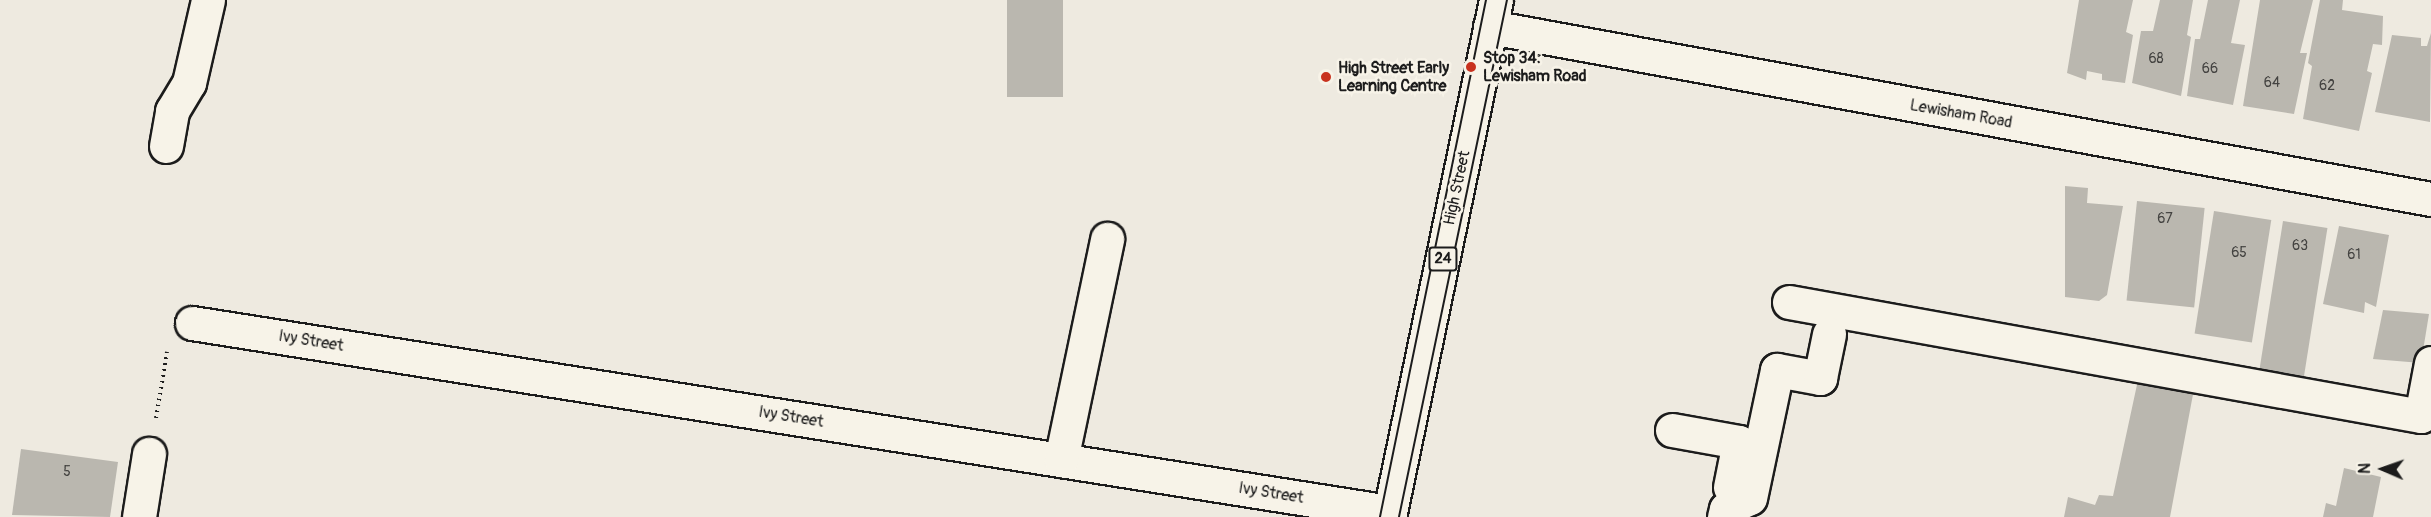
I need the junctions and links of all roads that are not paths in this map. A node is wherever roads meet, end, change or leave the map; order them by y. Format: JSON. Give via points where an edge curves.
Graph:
{"nodes":[{"id":1,"x":208,"y":0,"type":"edge"},
{"id":2,"x":1493,"y":14,"type":"edge"},
{"id":3,"x":166,"y":146,"type":"dead end"},
{"id":4,"x":2431,"y":199,"type":"edge"},
{"id":5,"x":1107,"y":239,"type":"dead end"},
{"id":6,"x":1789,"y":302,"type":"dead end"},
{"id":7,"x":192,"y":323,"type":"dead end"},
{"id":8,"x":1829,"y":334,"type":"dead end"},
{"id":9,"x":2431,"y":363,"type":"edge"},
{"id":10,"x":1672,"y":430,"type":"dead end"},
{"id":11,"x":150,"y":454,"type":"road end"},
{"id":12,"x":1061,"y":460,"type":"junction"},
{"id":13,"x":1725,"y":513,"type":"edge"},
{"id":14,"x":1390,"y":515,"type":"edge"},
{"id":15,"x":139,"y":517,"type":"edge"}],
"edges":[{"from":1,"to":3,"type":"street","via":[[189,83],[172,111]]},
{"from":2,"to":4,"type":"street","name":"Lewisham Road"},
{"from":2,"to":14,"type":"street","name":"High Street","number":"24"},
{"from":5,"to":12,"type":"street"},
{"from":6,"to":9,"type":"street","via":[[2421,416]]},
{"from":7,"to":12,"type":"street","name":"Ivy Street"},
{"from":8,"to":13,"type":"street","via":[[1820,378],[1777,370],[1749,498]]},
{"from":10,"to":13,"type":"street","via":[[1739,442]]},
{"from":11,"to":15,"type":"street"},
{"from":12,"to":14,"type":"street","name":"Ivy Street"}]}
